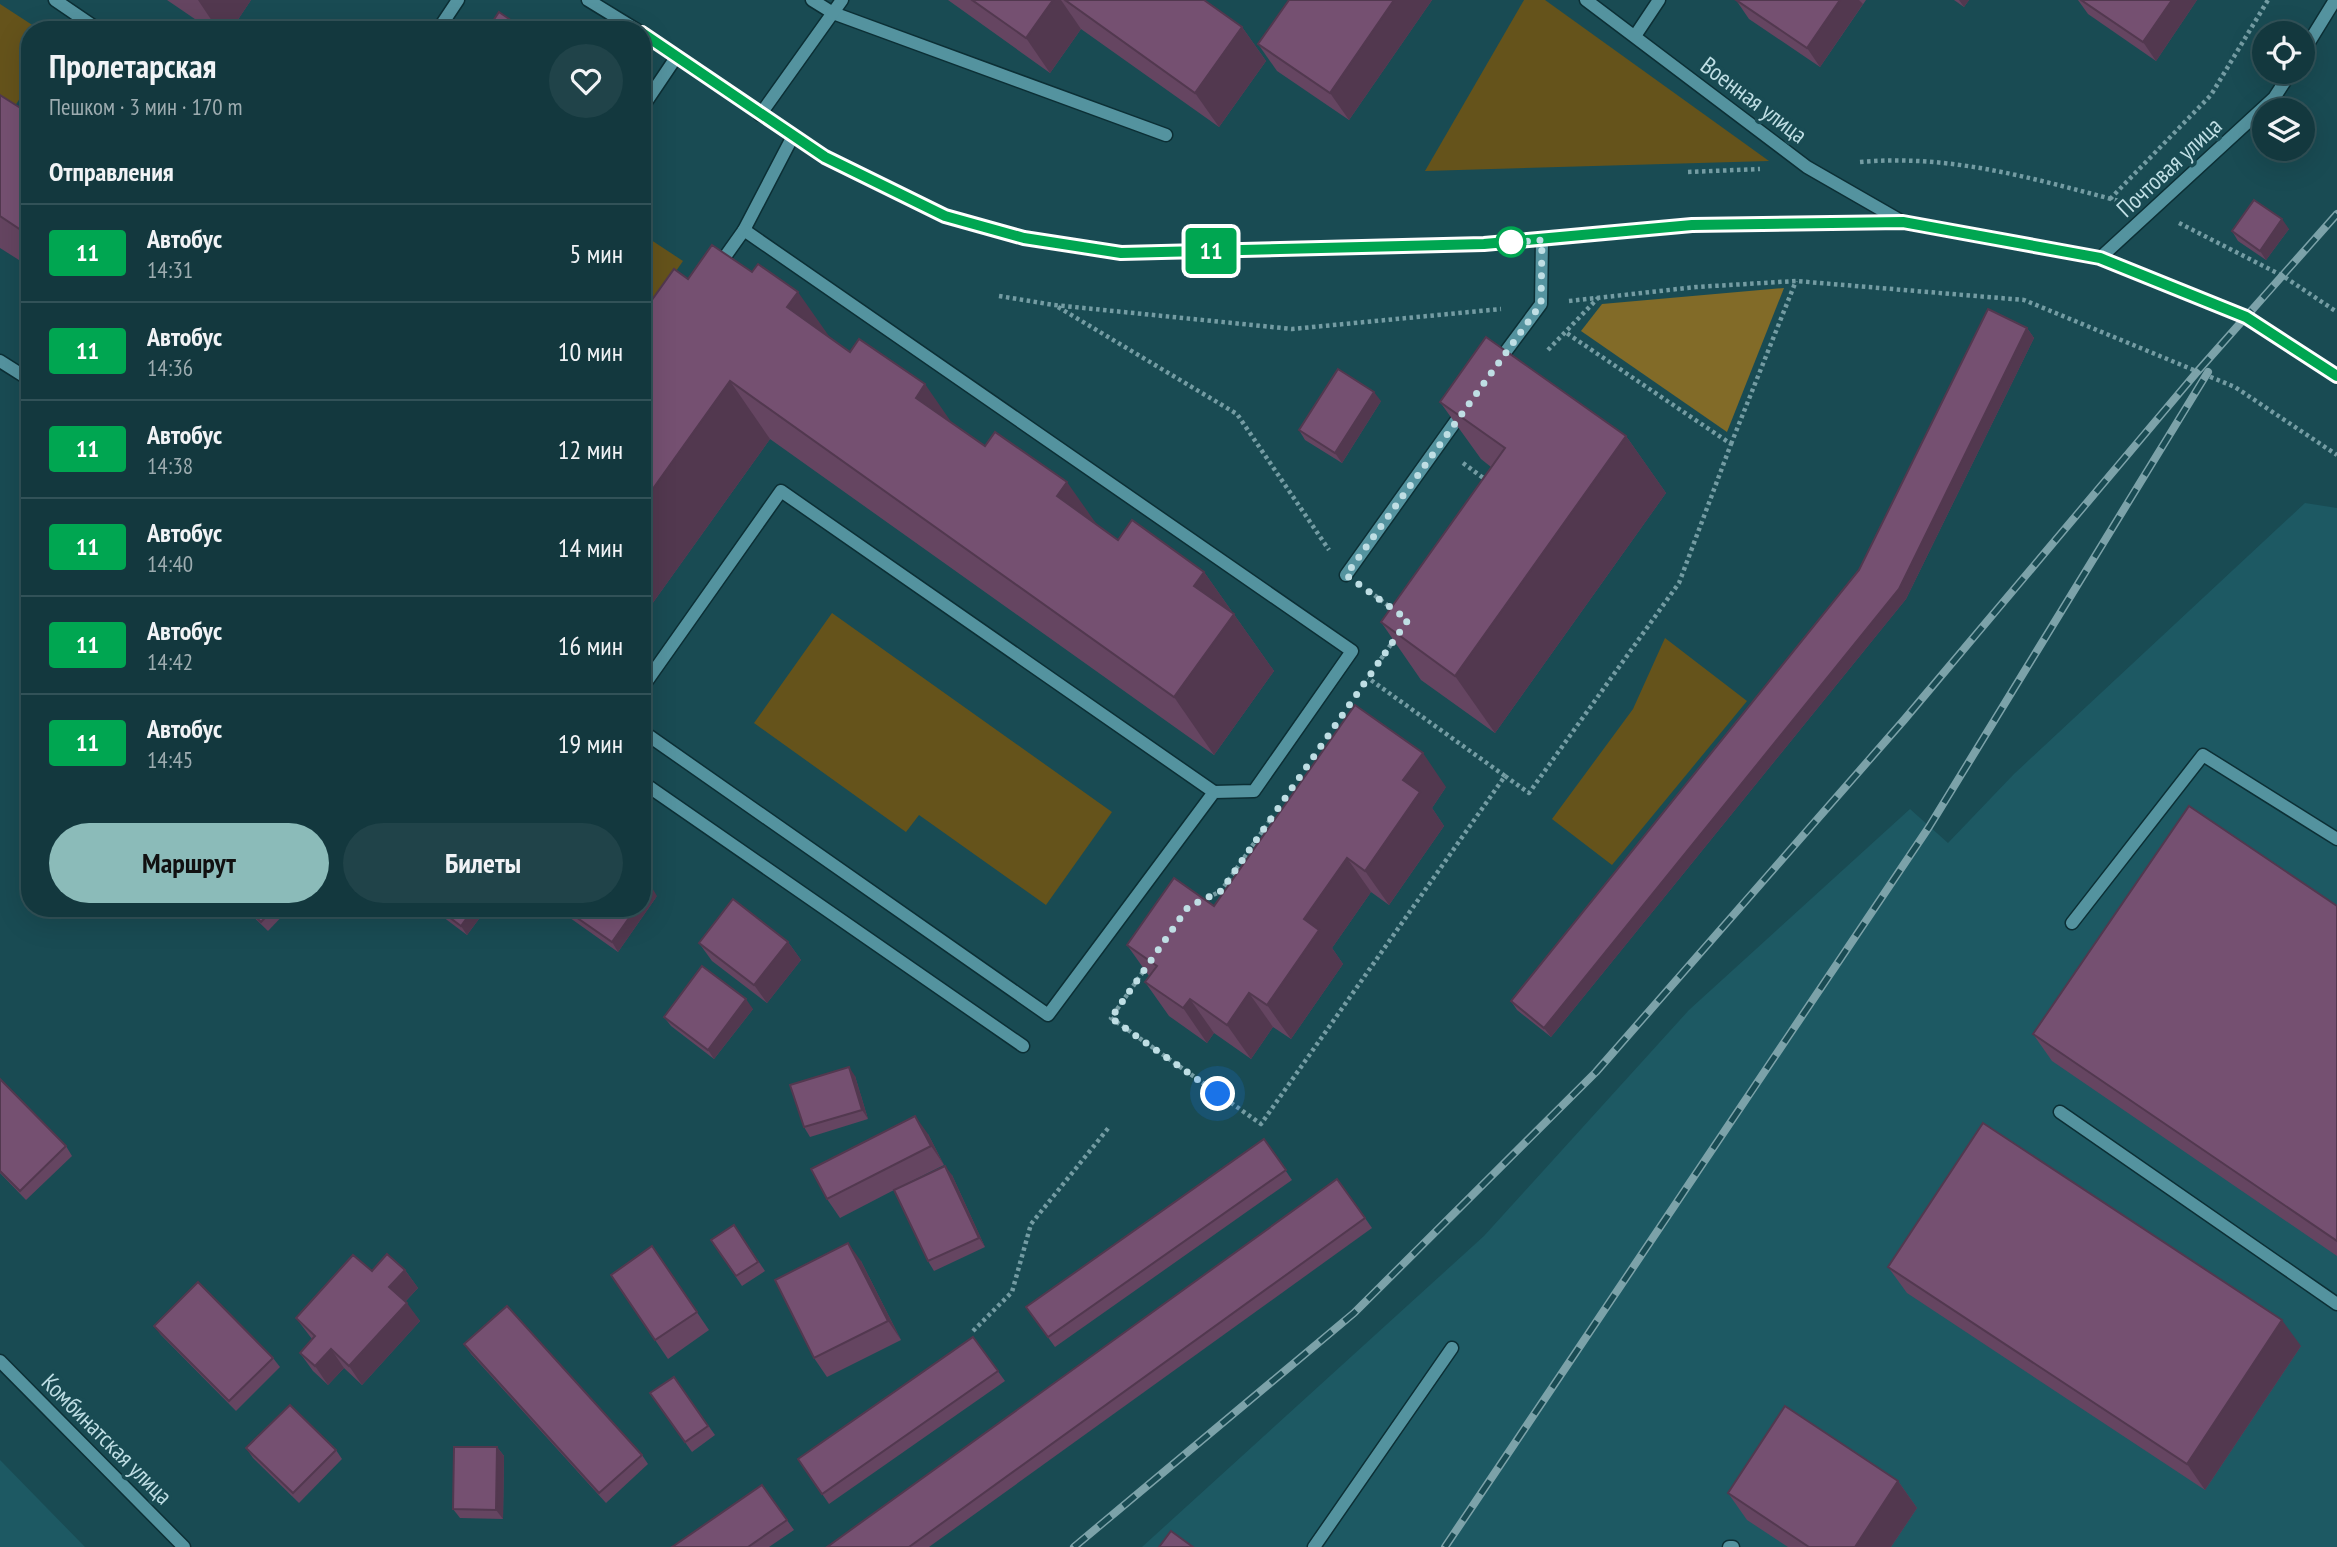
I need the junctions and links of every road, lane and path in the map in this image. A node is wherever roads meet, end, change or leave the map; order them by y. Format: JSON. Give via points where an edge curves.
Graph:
{"nodes":[{"id":1,"x":55,"y":0,"type":"edge"},
{"id":2,"x":458,"y":0,"type":"edge"},
{"id":3,"x":588,"y":0,"type":"edge"},
{"id":4,"x":812,"y":0,"type":"edge"},
{"id":5,"x":842,"y":0,"type":"edge"},
{"id":6,"x":1586,"y":0,"type":"edge"},
{"id":7,"x":1659,"y":0,"type":"edge"},
{"id":8,"x":2268,"y":0,"type":"edge"},
{"id":9,"x":2335,"y":0,"type":"edge"},
{"id":10,"x":833,"y":13,"type":"junction"},
{"id":11,"x":86,"y":21,"type":"edge"},
{"id":12,"x":444,"y":21,"type":"edge"},
{"id":13,"x":622,"y":21,"type":"edge"},
{"id":14,"x":2315,"y":32,"type":"edge"},
{"id":15,"x":1635,"y":36,"type":"junction"},
{"id":16,"x":651,"y":39,"type":"edge"},
{"id":17,"x":677,"y":55,"type":"junction"},
{"id":18,"x":2283,"y":84,"type":"edge"},
{"id":19,"x":651,"y":94,"type":"edge"},
{"id":20,"x":760,"y":115,"type":"junction"},
{"id":21,"x":1166,"y":135,"type":"dead end"},
{"id":22,"x":793,"y":136,"type":"junction"},
{"id":23,"x":1807,"y":167,"type":"junction"},
{"id":24,"x":1688,"y":172,"type":"dead end"},
{"id":25,"x":2110,"y":199,"type":"junction"},
{"id":26,"x":2154,"y":211,"type":"junction"},
{"id":27,"x":1903,"y":222,"type":"junction"},
{"id":28,"x":744,"y":230,"type":"junction"},
{"id":29,"x":1542,"y":240,"type":"junction"},
{"id":30,"x":2100,"y":258,"type":"junction"},
{"id":31,"x":712,"y":274,"type":"edge"},
{"id":32,"x":1796,"y":281,"type":"junction"},
{"id":33,"x":999,"y":296,"type":"dead end"},
{"id":34,"x":1598,"y":298,"type":"junction"},
{"id":35,"x":1541,"y":304,"type":"junction"},
{"id":36,"x":1054,"y":305,"type":"junction"},
{"id":37,"x":2337,"y":312,"type":"edge"},
{"id":38,"x":1565,"y":332,"type":"junction"},
{"id":39,"x":1545,"y":352,"type":"dead end"},
{"id":40,"x":0,"y":360,"type":"edge"},
{"id":41,"x":1492,"y":371,"type":"edge"},
{"id":42,"x":21,"y":374,"type":"edge"},
{"id":43,"x":2337,"y":376,"type":"edge"},
{"id":44,"x":1468,"y":404,"type":"edge"},
{"id":45,"x":1731,"y":444,"type":"junction"},
{"id":46,"x":1470,"y":453,"type":"edge"},
{"id":47,"x":2337,"y":455,"type":"edge"},
{"id":48,"x":1491,"y":484,"type":"edge"},
{"id":49,"x":1346,"y":575,"type":"junction"},
{"id":50,"x":1397,"y":612,"type":"edge"},
{"id":51,"x":1401,"y":629,"type":"edge"},
{"id":52,"x":651,"y":675,"type":"edge"},
{"id":53,"x":1368,"y":678,"type":"junction"},
{"id":54,"x":1360,"y":690,"type":"dead end"},
{"id":55,"x":651,"y":737,"type":"edge"},
{"id":56,"x":1505,"y":776,"type":"junction"},
{"id":57,"x":651,"y":788,"type":"edge"},
{"id":58,"x":1214,"y":792,"type":"junction"},
{"id":59,"x":1275,"y":813,"type":"edge"},
{"id":60,"x":2335,"y":834,"type":"edge"},
{"id":61,"x":1199,"y":902,"type":"edge"},
{"id":62,"x":2072,"y":923,"type":"dead end"},
{"id":63,"x":1150,"y":962,"type":"edge"},
{"id":64,"x":1023,"y":1046,"type":"dead end"},
{"id":65,"x":2060,"y":1112,"type":"dead end"},
{"id":66,"x":1110,"y":1126,"type":"dead end"},
{"id":67,"x":2337,"y":1304,"type":"edge"},
{"id":68,"x":972,"y":1331,"type":"dead end"},
{"id":69,"x":1452,"y":1348,"type":"dead end"},
{"id":70,"x":0,"y":1361,"type":"edge"},
{"id":71,"x":184,"y":1547,"type":"edge"},
{"id":72,"x":1314,"y":1547,"type":"edge"}],
"edges":[{"from":1,"to":11,"type":"street"},
{"from":2,"to":12,"type":"street"},
{"from":3,"to":13,"type":"street"},
{"from":4,"to":10,"type":"street"},
{"from":5,"to":10,"type":"street"},
{"from":6,"to":15,"type":"street","name":"Военная улица"},
{"from":7,"to":15,"type":"street"},
{"from":8,"to":25,"type":"path","name":"Почтовая улица","via":[[2211,95]]},
{"from":9,"to":14,"type":"street"},
{"from":10,"to":20,"type":"street"},
{"from":10,"to":21,"type":"street"},
{"from":15,"to":23,"type":"street","name":"Военная улица"},
{"from":16,"to":17,"type":"street"},
{"from":17,"to":19,"type":"street"},
{"from":17,"to":20,"type":"street"},
{"from":18,"to":26,"type":"street","name":"Почтовая улица","via":[[2274,98]]},
{"from":20,"to":22,"type":"street"},
{"from":22,"to":28,"type":"street"},
{"from":22,"to":29,"type":"street","via":[[825,157],[945,216],[1024,238],[1121,253]]},
{"from":23,"to":24,"type":"path"},
{"from":23,"to":25,"type":"path","via":[[1904,158],[1989,167]]},
{"from":23,"to":27,"type":"street","name":"Военная улица"},
{"from":25,"to":26,"type":"path"},
{"from":26,"to":30,"type":"street","name":"Почтовая улица"},
{"from":26,"to":37,"type":"path","via":[[2283,276]]},
{"from":27,"to":29,"type":"street","via":[[1692,225]]},
{"from":27,"to":30,"type":"street"},
{"from":28,"to":31,"type":"street"},
{"from":28,"to":58,"type":"street","via":[[1352,651],[1254,791]]},
{"from":29,"to":35,"type":"street"},
{"from":30,"to":43,"type":"street","via":[[2246,317]]},
{"from":32,"to":34,"type":"path"},
{"from":32,"to":45,"type":"path"},
{"from":32,"to":47,"type":"path","via":[[2024,300],[2235,387]]},
{"from":33,"to":36,"type":"path"},
{"from":34,"to":35,"type":"path"},
{"from":34,"to":38,"type":"path"},
{"from":35,"to":36,"type":"path","via":[[1292,329]]},
{"from":35,"to":41,"type":"street"},
{"from":36,"to":49,"type":"path","via":[[1237,414]]},
{"from":38,"to":39,"type":"path"},
{"from":38,"to":45,"type":"path"},
{"from":40,"to":42,"type":"street"},
{"from":44,"to":49,"type":"street"},
{"from":45,"to":56,"type":"path","via":[[1679,583],[1529,793]]},
{"from":46,"to":48,"type":"path","via":[[1462,464]]},
{"from":49,"to":50,"type":"path"},
{"from":51,"to":53,"type":"path"},
{"from":52,"to":58,"type":"street","via":[[780,491]]},
{"from":53,"to":54,"type":"path"},
{"from":53,"to":56,"type":"path"},
{"from":55,"to":58,"type":"street","via":[[1048,1015]]},
{"from":56,"to":63,"type":"path","via":[[1261,1124],[1111,1018]]},
{"from":57,"to":64,"type":"street"},
{"from":59,"to":61,"type":"path","via":[[1221,891]]},
{"from":60,"to":62,"type":"street","via":[[2203,755]]},
{"from":65,"to":67,"type":"street"},
{"from":66,"to":68,"type":"path","via":[[1031,1224],[1012,1292]]},
{"from":69,"to":72,"type":"street"},
{"from":70,"to":71,"type":"street","name":"Комбинатская улица"}]}
